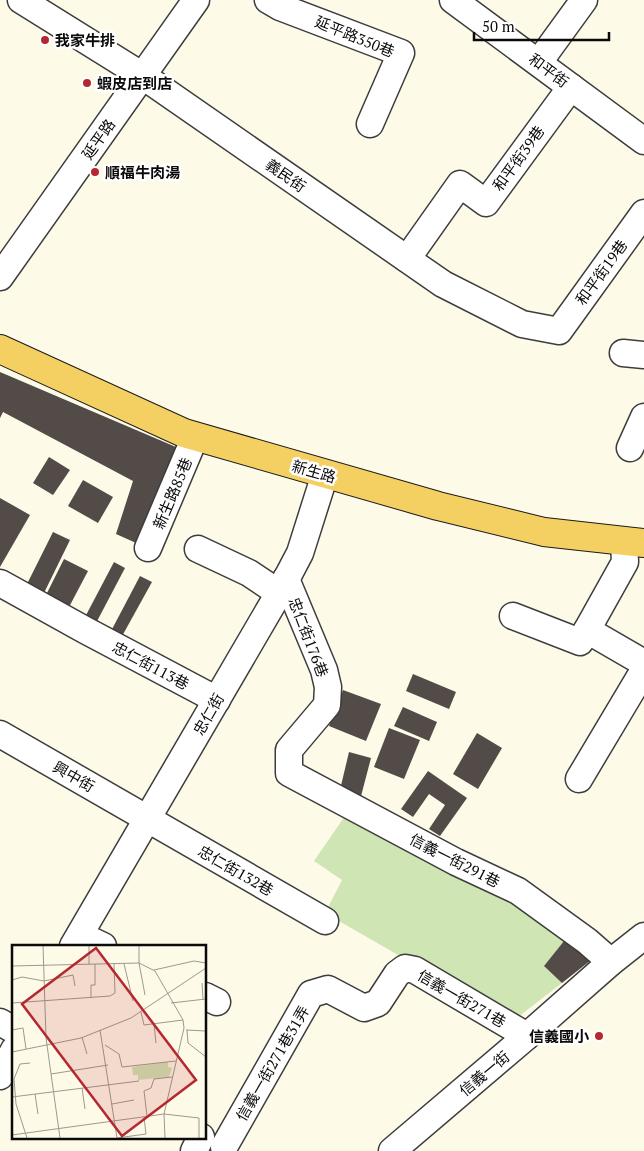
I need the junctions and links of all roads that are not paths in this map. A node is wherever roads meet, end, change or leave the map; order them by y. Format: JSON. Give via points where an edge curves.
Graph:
{"nodes":[{"id":1,"x":21,"y":0,"type":"edge"},
{"id":2,"x":196,"y":0,"type":"edge"},
{"id":3,"x":268,"y":0,"type":"edge"},
{"id":4,"x":453,"y":0,"type":"edge"},
{"id":5,"x":584,"y":0,"type":"edge"},
{"id":6,"x":539,"y":62,"type":"junction"},
{"id":7,"x":142,"y":76,"type":"junction"},
{"id":8,"x":571,"y":86,"type":"junction"},
{"id":9,"x":370,"y":124,"type":"dead end"},
{"id":10,"x":644,"y":141,"type":"edge"},
{"id":11,"x":644,"y":213,"type":"edge"},
{"id":12,"x":407,"y":259,"type":"junction"},
{"id":13,"x":0,"y":277,"type":"edge"},
{"id":14,"x":558,"y":331,"type":"joint"},
{"id":15,"x":0,"y":349,"type":"edge"},
{"id":16,"x":644,"y":417,"type":"edge"},
{"id":17,"x":195,"y":437,"type":"junction"},
{"id":18,"x":630,"y":448,"type":"dead end"},
{"id":19,"x":325,"y":474,"type":"junction"},
{"id":20,"x":634,"y":543,"type":"edge"},
{"id":21,"x":148,"y":548,"type":"dead end"},
{"id":22,"x":198,"y":549,"type":"dead end"},
{"id":23,"x":0,"y":583,"type":"edge"},
{"id":24,"x":283,"y":586,"type":"junction"},
{"id":25,"x":513,"y":616,"type":"dead end"},
{"id":26,"x":587,"y":630,"type":"junction"},
{"id":27,"x":644,"y":663,"type":"edge"},
{"id":28,"x":644,"y":670,"type":"edge"},
{"id":29,"x":217,"y":700,"type":"junction"},
{"id":30,"x":0,"y":734,"type":"edge"},
{"id":31,"x":289,"y":773,"type":"joint"},
{"id":32,"x":579,"y":778,"type":"dead end"},
{"id":33,"x":147,"y":819,"type":"junction"},
{"id":34,"x":325,"y":921,"type":"dead end"},
{"id":35,"x":644,"y":936,"type":"edge"},
{"id":36,"x":77,"y":940,"type":"edge"},
{"id":37,"x":99,"y":945,"type":"edge"},
{"id":38,"x":611,"y":962,"type":"junction"},
{"id":39,"x":328,"y":989,"type":"joint"},
{"id":40,"x":0,"y":1022,"type":"edge"},
{"id":41,"x":12,"y":1029,"type":"edge"},
{"id":42,"x":527,"y":1036,"type":"junction"},
{"id":43,"x":12,"y":1054,"type":"edge"},
{"id":44,"x":0,"y":1076,"type":"edge"},
{"id":45,"x":215,"y":1143,"type":"edge"},
{"id":46,"x":194,"y":1151,"type":"edge"},
{"id":47,"x":392,"y":1151,"type":"edge"}],
"edges":[{"from":1,"to":7,"type":"street","name":"義民街"},
{"from":2,"to":7,"type":"street","name":"延平路"},
{"from":3,"to":9,"type":"street","name":"延平路350巷","via":[[401,53]]},
{"from":4,"to":6,"type":"street","name":"和平街"},
{"from":5,"to":6,"type":"street"},
{"from":6,"to":8,"type":"street","name":"和平街"},
{"from":7,"to":12,"type":"street","name":"義民街"},
{"from":7,"to":13,"type":"street","name":"延平路"},
{"from":8,"to":10,"type":"street","name":"和平街"},
{"from":8,"to":12,"type":"street","name":"和平街39巷","via":[[486,203],[460,184]]},
{"from":11,"to":14,"type":"street","name":"和平街19巷"},
{"from":12,"to":14,"type":"street","name":"義民街","via":[[443,284],[522,324]]},
{"from":15,"to":17,"type":"main road","name":"新生路"},
{"from":16,"to":18,"type":"street"},
{"from":17,"to":19,"type":"main road","name":"新生路"},
{"from":17,"to":21,"type":"street","name":"新生路85巷"},
{"from":19,"to":20,"type":"main road","name":"新生路","via":[[544,532]]},
{"from":19,"to":24,"type":"street","name":"忠仁街","via":[[300,553]]},
{"from":20,"to":26,"type":"street"},
{"from":22,"to":24,"type":"street"},
{"from":23,"to":29,"type":"street","name":"忠仁街113巷"},
{"from":24,"to":29,"type":"street","name":"忠仁街"},
{"from":24,"to":31,"type":"street","name":"忠仁街176巷","via":[[324,670],[328,687],[327,706],[289,750]]},
{"from":25,"to":26,"type":"street","via":[[580,642]]},
{"from":26,"to":27,"type":"street"},
{"from":28,"to":32,"type":"street"},
{"from":29,"to":33,"type":"street","name":"忠仁街"},
{"from":30,"to":33,"type":"street","name":"興中街"},
{"from":31,"to":38,"type":"street","name":"信義一街291巷","via":[[456,862],[518,891],[587,940]]},
{"from":33,"to":34,"type":"street","name":"忠仁街132巷"},
{"from":33,"to":36,"type":"street","name":"忠仁街"},
{"from":35,"to":38,"type":"street","name":"信義一街"},
{"from":36,"to":37,"type":"street"},
{"from":38,"to":42,"type":"street","name":"信義一街"},
{"from":39,"to":42,"type":"street","name":"信義一街271巷","via":[[364,1008],[378,1002],[397,974],[405,968],[415,970]]},
{"from":39,"to":45,"type":"street","name":"信義一街271巷31弄","via":[[311,994]]},
{"from":40,"to":41,"type":"street"},
{"from":42,"to":47,"type":"street","name":"信義一街"},
{"from":43,"to":44,"type":"street"},
{"from":45,"to":46,"type":"street","name":"信義一街271巷31弄"}]}
